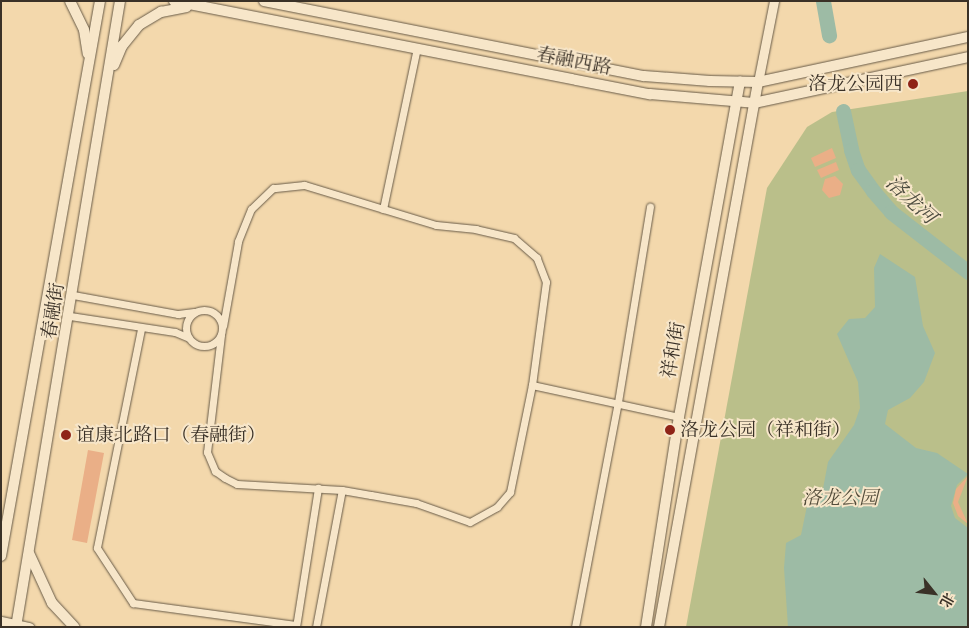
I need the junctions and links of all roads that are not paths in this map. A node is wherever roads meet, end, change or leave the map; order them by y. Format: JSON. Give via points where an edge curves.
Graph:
{"nodes":[{"id":1,"x":70,"y":1,"type":"edge"},
{"id":2,"x":100,"y":1,"type":"edge"},
{"id":3,"x":120,"y":1,"type":"edge"},
{"id":4,"x":174,"y":1,"type":"edge"},
{"id":5,"x":264,"y":1,"type":"edge"},
{"id":6,"x":774,"y":1,"type":"edge"},
{"id":7,"x":209,"y":8,"type":"junction"},
{"id":8,"x":968,"y":37,"type":"edge"},
{"id":9,"x":418,"y":48,"type":"junction"},
{"id":10,"x":968,"y":57,"type":"edge"},
{"id":11,"x":90,"y":65,"type":"junction"},
{"id":12,"x":740,"y":81,"type":"junction"},
{"id":13,"x":758,"y":82,"type":"junction"},
{"id":14,"x":736,"y":101,"type":"junction"},
{"id":15,"x":754,"y":103,"type":"junction"},
{"id":16,"x":100,"y":119,"type":"junction"},
{"id":17,"x":650,"y":207,"type":"dead end"},
{"id":18,"x":383,"y":209,"type":"junction"},
{"id":19,"x":73,"y":295,"type":"junction"},
{"id":20,"x":229,"y":302,"type":"junction"},
{"id":21,"x":212,"y":311,"type":"junction"},
{"id":22,"x":194,"y":312,"type":"junction"},
{"id":23,"x":70,"y":316,"type":"junction"},
{"id":24,"x":223,"y":326,"type":"junction"},
{"id":25,"x":141,"y":329,"type":"junction"},
{"id":26,"x":221,"y":335,"type":"junction"},
{"id":27,"x":189,"y":338,"type":"junction"},
{"id":28,"x":206,"y":346,"type":"junction"},
{"id":29,"x":217,"y":360,"type":"junction"},
{"id":30,"x":532,"y":385,"type":"junction"},
{"id":31,"x":618,"y":402,"type":"junction"},
{"id":32,"x":679,"y":417,"type":"junction"},
{"id":33,"x":318,"y":488,"type":"junction"},
{"id":34,"x":342,"y":490,"type":"junction"},
{"id":35,"x":29,"y":552,"type":"junction"},
{"id":36,"x":1,"y":556,"type":"edge"},
{"id":37,"x":1,"y":621,"type":"edge"},
{"id":38,"x":16,"y":626,"type":"edge"},
{"id":39,"x":296,"y":626,"type":"edge"},
{"id":40,"x":29,"y":627,"type":"edge"},
{"id":41,"x":74,"y":627,"type":"edge"},
{"id":42,"x":316,"y":627,"type":"edge"},
{"id":43,"x":575,"y":627,"type":"edge"},
{"id":44,"x":646,"y":627,"type":"edge"},
{"id":45,"x":659,"y":627,"type":"edge"}],
"edges":[{"from":1,"to":11,"type":"main road","via":[[84,30]]},
{"from":2,"to":11,"type":"main road","name":"春融街"},
{"from":3,"to":16,"type":"main road","name":"春融街"},
{"from":4,"to":7,"type":"main road","name":"春融西路"},
{"from":5,"to":12,"type":"main road","name":"春融西路","via":[[644,76]]},
{"from":6,"to":13,"type":"street"},
{"from":7,"to":9,"type":"main road","name":"春融西路"},
{"from":7,"to":16,"type":"main road","via":[[170,9],[151,16],[132,32],[118,54]]},
{"from":8,"to":13,"type":"main road","name":"春融西路"},
{"from":9,"to":14,"type":"main road","name":"春融西路","via":[[650,94]]},
{"from":9,"to":18,"type":"street"},
{"from":10,"to":15,"type":"main road","name":"春融西路"},
{"from":11,"to":36,"type":"main road","name":"春融街"},
{"from":12,"to":13,"type":"main road","name":"春融西路"},
{"from":12,"to":14,"type":"main road","name":"祥和街"},
{"from":13,"to":15,"type":"main road","name":"祥和街"},
{"from":14,"to":15,"type":"main road","name":"春融西路"},
{"from":14,"to":32,"type":"main road","name":"祥和街"},
{"from":15,"to":45,"type":"main road","name":"祥和街"},
{"from":16,"to":19,"type":"main road","name":"春融街"},
{"from":17,"to":31,"type":"street"},
{"from":18,"to":20,"type":"street","via":[[304,184],[273,188],[251,209],[238,242]]},
{"from":18,"to":30,"type":"street","via":[[436,225],[476,228],[514,238],[537,258],[546,282]]},
{"from":19,"to":22,"type":"street","via":[[178,314]]},
{"from":19,"to":23,"type":"main road","name":"春融街"},
{"from":20,"to":21,"type":"street"},
{"from":20,"to":24,"type":"street"},
{"from":21,"to":22,"type":"street"},
{"from":21,"to":24,"type":"street","via":[[220,317]]},
{"from":22,"to":27,"type":"street","via":[[186,324]]},
{"from":23,"to":25,"type":"street"},
{"from":23,"to":35,"type":"main road","name":"春融街"},
{"from":24,"to":26,"type":"street"},
{"from":25,"to":27,"type":"street","via":[[175,332]]},
{"from":25,"to":39,"type":"street","via":[[97,548],[132,602]]},
{"from":26,"to":28,"type":"street","via":[[215,343]]},
{"from":26,"to":29,"type":"street"},
{"from":27,"to":28,"type":"street"},
{"from":28,"to":29,"type":"street"},
{"from":29,"to":33,"type":"street","via":[[207,452],[215,471],[236,484]]},
{"from":30,"to":31,"type":"street"},
{"from":30,"to":34,"type":"street","via":[[510,492],[497,507],[470,522],[416,503]]},
{"from":31,"to":32,"type":"street"},
{"from":31,"to":43,"type":"street"},
{"from":32,"to":44,"type":"main road","name":"祥和街"},
{"from":33,"to":34,"type":"street"},
{"from":33,"to":39,"type":"street"},
{"from":34,"to":42,"type":"street"},
{"from":35,"to":38,"type":"main road","name":"春融街"},
{"from":35,"to":41,"type":"main road","via":[[52,603]]},
{"from":37,"to":38,"type":"street"},
{"from":38,"to":40,"type":"street"}]}
